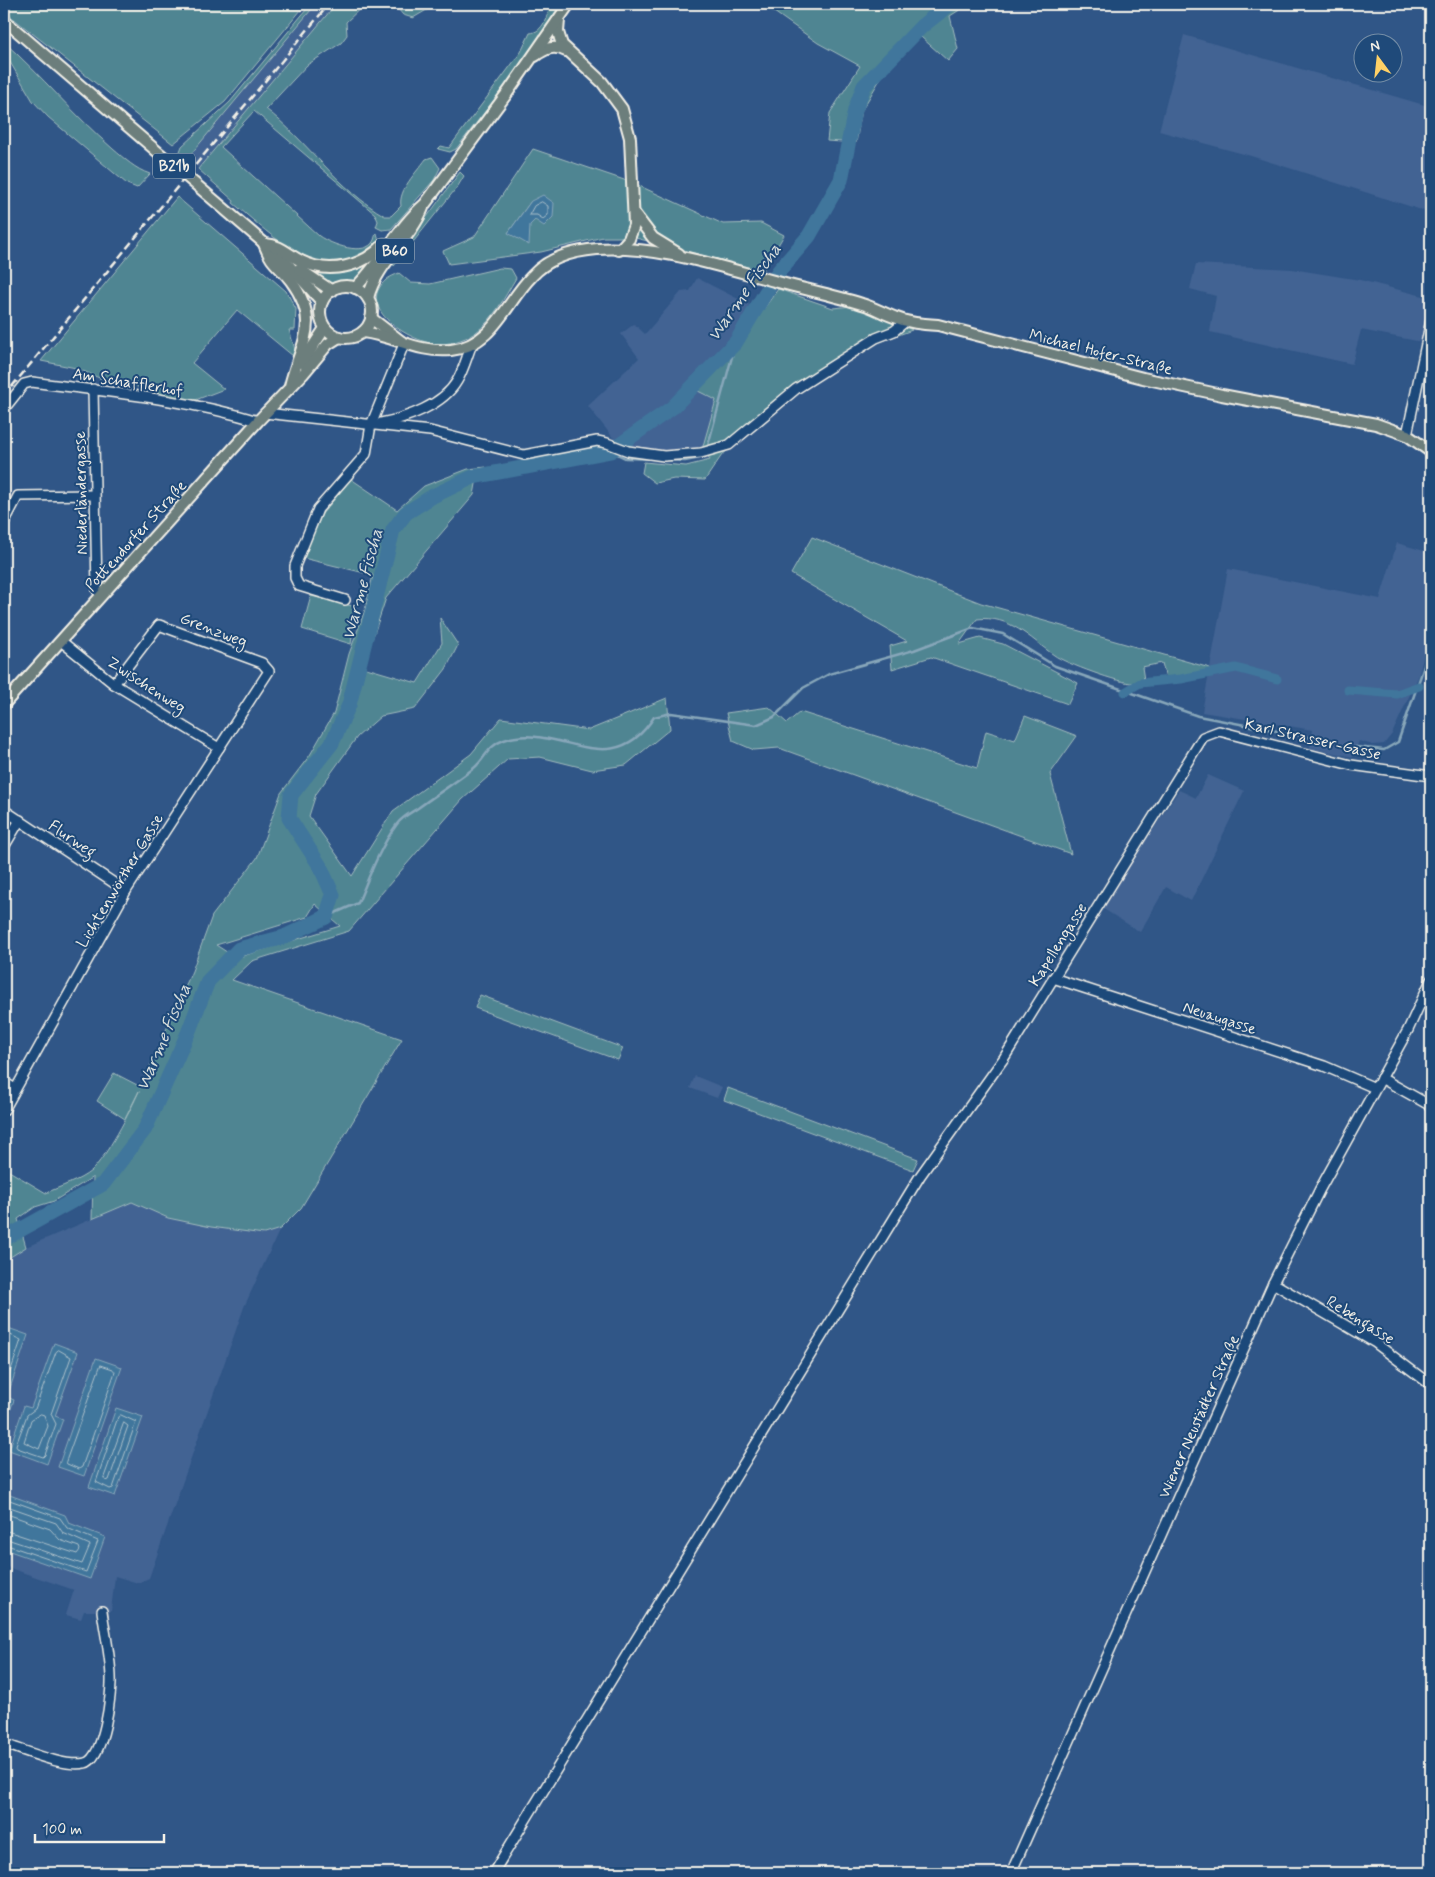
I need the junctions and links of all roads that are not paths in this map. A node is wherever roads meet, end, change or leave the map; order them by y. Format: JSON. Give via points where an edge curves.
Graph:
{"nodes":[{"id":1,"x":569,"y":4,"type":"edge"},
{"id":2,"x":559,"y":19,"type":"junction"},
{"id":3,"x":4,"y":20,"type":"edge"},
{"id":4,"x":566,"y":50,"type":"junction"},
{"id":5,"x":531,"y":59,"type":"junction"},
{"id":6,"x":425,"y":204,"type":"junction"},
{"id":7,"x":634,"y":214,"type":"junction"},
{"id":8,"x":405,"y":225,"type":"junction"},
{"id":9,"x":264,"y":243,"type":"junction"},
{"id":10,"x":619,"y":250,"type":"junction"},
{"id":11,"x":682,"y":256,"type":"junction"},
{"id":12,"x":285,"y":261,"type":"junction"},
{"id":13,"x":355,"y":288,"type":"junction"},
{"id":14,"x":332,"y":290,"type":"junction"},
{"id":15,"x":368,"y":298,"type":"junction"},
{"id":16,"x":322,"y":302,"type":"junction"},
{"id":17,"x":372,"y":318,"type":"junction"},
{"id":18,"x":1431,"y":320,"type":"edge"},
{"id":19,"x":906,"y":321,"type":"junction"},
{"id":20,"x":325,"y":328,"type":"junction"},
{"id":21,"x":363,"y":332,"type":"junction"},
{"id":22,"x":339,"y":337,"type":"junction"},
{"id":23,"x":404,"y":344,"type":"junction"},
{"id":24,"x":472,"y":344,"type":"junction"},
{"id":25,"x":290,"y":386,"type":"junction"},
{"id":26,"x":93,"y":389,"type":"junction"},
{"id":27,"x":4,"y":409,"type":"edge"},
{"id":28,"x":265,"y":413,"type":"junction"},
{"id":29,"x":258,"y":421,"type":"junction"},
{"id":30,"x":371,"y":425,"type":"junction"},
{"id":31,"x":1407,"y":435,"type":"junction"},
{"id":32,"x":1431,"y":452,"type":"edge"},
{"id":33,"x":94,"y":495,"type":"junction"},
{"id":34,"x":4,"y":523,"type":"edge"},
{"id":35,"x":101,"y":595,"type":"junction"},
{"id":36,"x":345,"y":600,"type":"dead end"},
{"id":37,"x":61,"y":641,"type":"junction"},
{"id":38,"x":269,"y":671,"type":"joint"},
{"id":39,"x":114,"y":684,"type":"junction"},
{"id":40,"x":4,"y":704,"type":"edge"},
{"id":41,"x":1219,"y":731,"type":"joint"},
{"id":42,"x":219,"y":748,"type":"junction"},
{"id":43,"x":1431,"y":776,"type":"edge"},
{"id":44,"x":4,"y":810,"type":"edge"},
{"id":45,"x":20,"y":820,"type":"junction"},
{"id":46,"x":4,"y":847,"type":"edge"},
{"id":47,"x":126,"y":891,"type":"junction"},
{"id":48,"x":1053,"y":978,"type":"junction"},
{"id":49,"x":1431,"y":980,"type":"edge"},
{"id":50,"x":1381,"y":1078,"type":"junction"},
{"id":51,"x":4,"y":1082,"type":"edge"},
{"id":52,"x":1376,"y":1088,"type":"junction"},
{"id":53,"x":15,"y":1089,"type":"junction"},
{"id":54,"x":1431,"y":1106,"type":"edge"},
{"id":55,"x":4,"y":1110,"type":"edge"},
{"id":56,"x":1273,"y":1284,"type":"junction"},
{"id":57,"x":1431,"y":1385,"type":"edge"},
{"id":58,"x":102,"y":1611,"type":"dead end"},
{"id":59,"x":4,"y":1744,"type":"edge"},
{"id":60,"x":493,"y":1873,"type":"edge"},
{"id":61,"x":1011,"y":1873,"type":"edge"}],
"edges":[{"from":1,"to":2,"type":"main road","number":"B60"},
{"from":2,"to":4,"type":"main road","via":[[558,32]]},
{"from":2,"to":5,"type":"main road","number":"B60"},
{"from":3,"to":9,"type":"main road","number":"B21b"},
{"from":4,"to":5,"type":"main road","via":[[550,48]]},
{"from":4,"to":7,"type":"main road","via":[[602,82],[622,109],[630,138]]},
{"from":5,"to":6,"type":"main road","number":"B60"},
{"from":6,"to":8,"type":"main road","number":"B60"},
{"from":6,"to":15,"type":"main road","number":"B60","via":[[414,226],[372,284]]},
{"from":7,"to":10,"type":"main road","via":[[633,232]]},
{"from":7,"to":11,"type":"main road","via":[[653,238]]},
{"from":8,"to":9,"type":"main road","via":[[366,259],[339,267],[309,264],[279,247]]},
{"from":8,"to":13,"type":"main road","number":"B60"},
{"from":9,"to":12,"type":"main road","number":"B21b"},
{"from":9,"to":25,"type":"main road","via":[[270,259],[300,294],[307,313],[308,330]]},
{"from":10,"to":11,"type":"main road"},
{"from":10,"to":24,"type":"main road","via":[[578,252],[547,264],[532,276],[488,334]]},
{"from":11,"to":19,"type":"main road","name":"Michael Hofer-Straße","via":[[864,304]]},
{"from":12,"to":14,"type":"main road","number":"B21b"},
{"from":12,"to":16,"type":"main road","number":"B21b"},
{"from":13,"to":14,"type":"main road","via":[[347,286]]},
{"from":13,"to":15,"type":"main road"},
{"from":14,"to":16,"type":"main road"},
{"from":15,"to":17,"type":"main road"},
{"from":16,"to":20,"type":"main road","via":[[320,315]]},
{"from":17,"to":21,"type":"main road"},
{"from":17,"to":23,"type":"main road"},
{"from":18,"to":31,"type":"street"},
{"from":19,"to":30,"type":"street","via":[[796,389],[730,445],[705,452],[664,456],[628,451],[597,441],[524,455],[430,431]]},
{"from":19,"to":31,"type":"main road","name":"Michael Hofer-Straße","via":[[938,325],[1143,378],[1376,424]]},
{"from":20,"to":22,"type":"main road"},
{"from":20,"to":25,"type":"main road","name":"Pottendorfer Straße"},
{"from":21,"to":22,"type":"main road"},
{"from":21,"to":23,"type":"main road"},
{"from":22,"to":25,"type":"main road","name":"Pottendorfer Straße","via":[[328,344]]},
{"from":23,"to":24,"type":"main road","via":[[435,351],[454,350]]},
{"from":23,"to":30,"type":"street"},
{"from":24,"to":30,"type":"street","via":[[456,382],[439,399],[416,413]]},
{"from":25,"to":28,"type":"main road","name":"Pottendorfer Straße"},
{"from":26,"to":27,"type":"street","name":"Am Schafflerhof","via":[[32,382],[24,384]]},
{"from":26,"to":29,"type":"street","name":"Am Schafflerhof"},
{"from":26,"to":33,"type":"street","name":"Niederländergasse"},
{"from":28,"to":29,"type":"main road","name":"Pottendorfer Straße"},
{"from":28,"to":30,"type":"street"},
{"from":29,"to":35,"type":"main road","name":"Pottendorfer Straße"},
{"from":30,"to":36,"type":"street","via":[[366,454],[318,509],[295,566],[295,578],[300,586]]},
{"from":31,"to":32,"type":"main road","name":"Michael Hofer-Straße"},
{"from":33,"to":34,"type":"street","via":[[18,496]]},
{"from":33,"to":35,"type":"street","name":"Niederländergasse","via":[[98,590]]},
{"from":35,"to":37,"type":"main road","name":"Pottendorfer Straße"},
{"from":37,"to":39,"type":"street","name":"Zwischenweg"},
{"from":37,"to":40,"type":"main road","name":"Pottendorfer Straße"},
{"from":38,"to":39,"type":"street","name":"Grenzweg","via":[[262,663],[160,625]]},
{"from":38,"to":42,"type":"street","name":"Lichtenwörther Gasse"},
{"from":39,"to":42,"type":"street","name":"Zwischenweg"},
{"from":41,"to":43,"type":"street","name":"Karl Strasser-Gasse","via":[[1351,765]]},
{"from":41,"to":48,"type":"street","name":"Kapellengasse","via":[[1203,737]]},
{"from":42,"to":47,"type":"street","name":"Lichtenwörther Gasse"},
{"from":44,"to":45,"type":"street","name":"Flurweg"},
{"from":45,"to":46,"type":"street"},
{"from":45,"to":47,"type":"street","name":"Flurweg"},
{"from":47,"to":53,"type":"street","name":"Lichtenwörther Gasse"},
{"from":48,"to":52,"type":"street","name":"Neuaugasse","via":[[1324,1066]]},
{"from":48,"to":60,"type":"street","name":"Kapellengasse","via":[[1004,1058],[920,1176]]},
{"from":49,"to":50,"type":"street","name":"Wiener Neustädter Straße"},
{"from":50,"to":52,"type":"street","name":"Wiener Neustädter Straße"},
{"from":50,"to":54,"type":"street"},
{"from":51,"to":53,"type":"street"},
{"from":52,"to":56,"type":"street","name":"Wiener Neustädter Straße"},
{"from":53,"to":55,"type":"street","name":"Lichtenwörther Gasse"},
{"from":56,"to":57,"type":"street","name":"Rebengasse","via":[[1374,1342]]},
{"from":56,"to":61,"type":"street","name":"Wiener Neustädter Straße"},
{"from":58,"to":59,"type":"street","via":[[111,1676],[109,1705],[97,1753],[87,1763],[74,1764]]}]}
